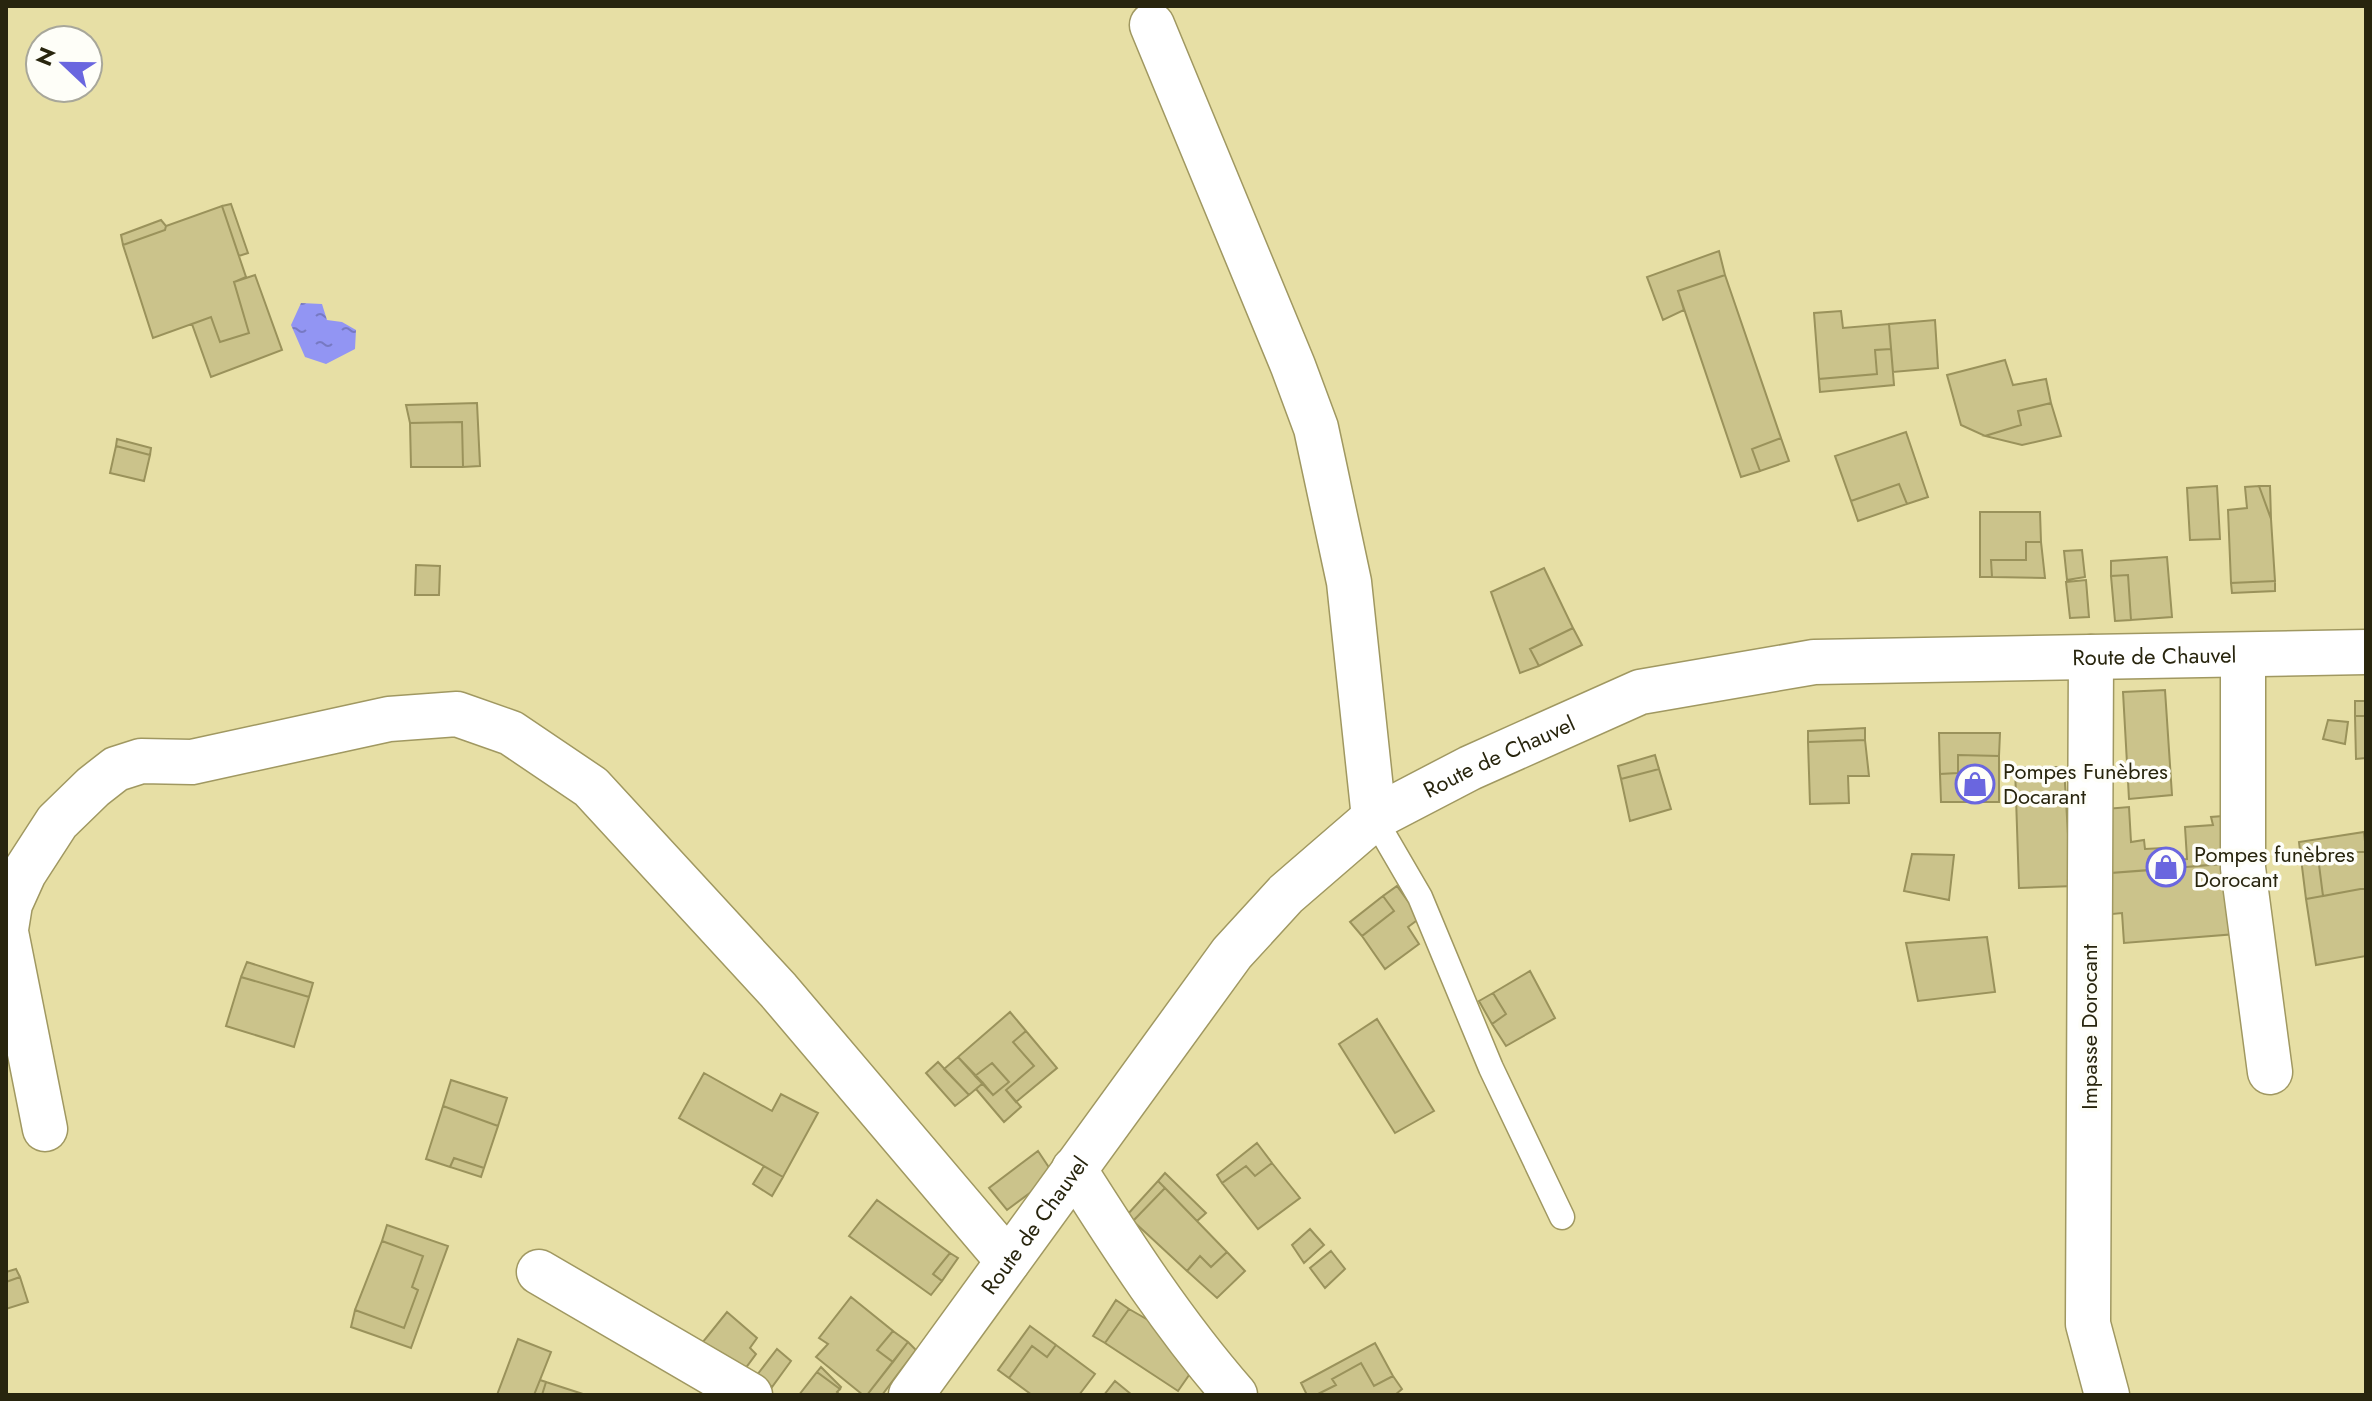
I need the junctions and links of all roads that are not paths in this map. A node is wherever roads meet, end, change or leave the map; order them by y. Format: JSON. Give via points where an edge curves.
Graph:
{"nodes":[{"id":1,"x":1152,"y":25,"type":"dead end"},
{"id":2,"x":2366,"y":652,"type":"edge"},
{"id":3,"x":2243,"y":655,"type":"junction"},
{"id":4,"x":2091,"y":657,"type":"junction"},
{"id":5,"x":1374,"y":818,"type":"junction"},
{"id":6,"x":6,"y":930,"type":"edge"},
{"id":7,"x":2270,"y":1072,"type":"dead end"},
{"id":8,"x":45,"y":1129,"type":"dead end"},
{"id":9,"x":1074,"y":1169,"type":"junction"},
{"id":10,"x":1562,"y":1217,"type":"dead end"},
{"id":11,"x":1008,"y":1261,"type":"junction"},
{"id":12,"x":539,"y":1272,"type":"dead end"},
{"id":13,"x":750,"y":1395,"type":"edge"},
{"id":14,"x":911,"y":1395,"type":"edge"},
{"id":15,"x":1235,"y":1395,"type":"edge"},
{"id":16,"x":2107,"y":1395,"type":"edge"}],
"edges":[{"from":1,"to":5,"type":"street","via":[[1316,428],[1349,582]]},
{"from":2,"to":3,"type":"street","name":"Route de Chauvel"},
{"from":3,"to":4,"type":"street","name":"Route de Chauvel"},
{"from":3,"to":7,"type":"street","via":[[2243,868]]},
{"from":4,"to":5,"type":"street","name":"Route de Chauvel","via":[[1814,662],[1640,692],[1470,768]]},
{"from":4,"to":16,"type":"street","name":"Impasse Dorocant","via":[[2088,1324]]},
{"from":5,"to":9,"type":"street","name":"Route de Chauvel","via":[[1286,894],[1232,953]]},
{"from":5,"to":10,"type":"lane","via":[[1420,897],[1491,1068]]},
{"from":6,"to":8,"type":"street"},
{"from":6,"to":11,"type":"street","via":[[10,904],[24,873],[57,822],[116,769],[141,761],[192,762],[389,719],[457,714],[511,733],[591,787],[778,990]]},
{"from":9,"to":11,"type":"street","name":"Route de Chauvel"},
{"from":9,"to":15,"type":"street","via":[[1156,1295]]},
{"from":11,"to":14,"type":"street","name":"Route de Chauvel"},
{"from":12,"to":13,"type":"street"}]}
